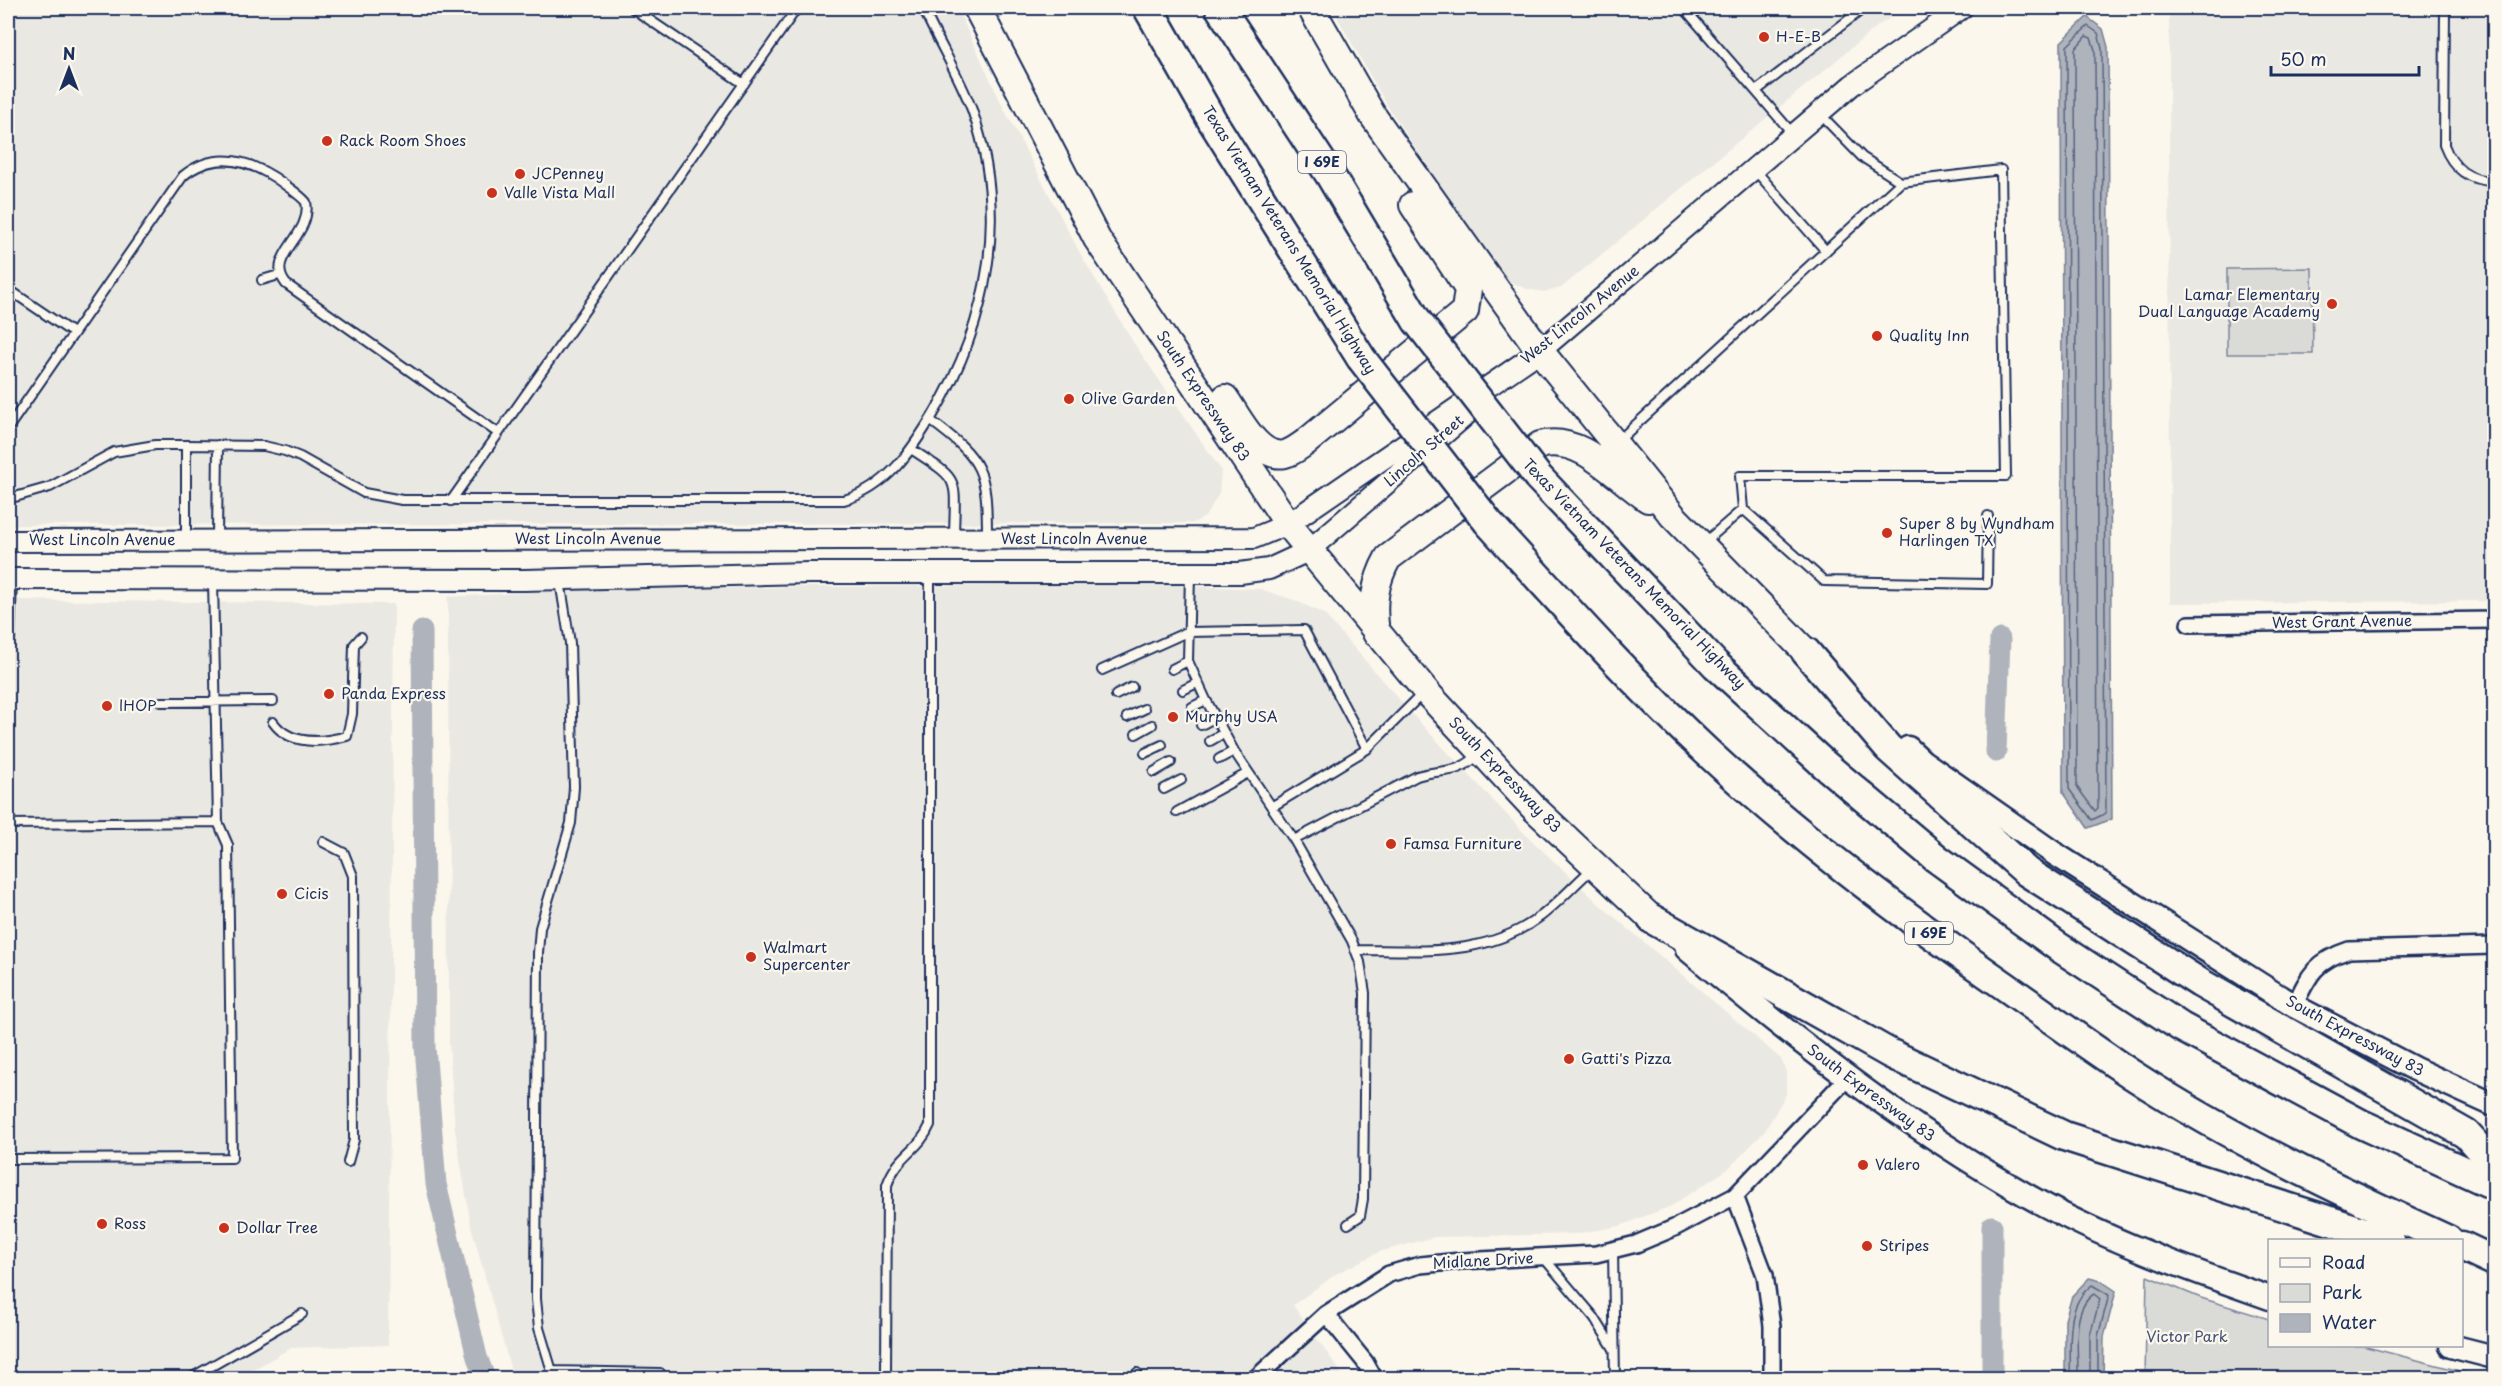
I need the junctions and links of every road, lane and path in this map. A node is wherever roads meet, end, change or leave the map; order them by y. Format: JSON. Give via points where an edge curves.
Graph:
{"nodes":[{"id":1,"x":632,"y":8,"type":"edge"},
{"id":2,"x":797,"y":8,"type":"edge"},
{"id":3,"x":923,"y":8,"type":"edge"},
{"id":4,"x":977,"y":8,"type":"edge"},
{"id":5,"x":1148,"y":8,"type":"edge"},
{"id":6,"x":1161,"y":8,"type":"edge"},
{"id":7,"x":1220,"y":8,"type":"edge"},
{"id":8,"x":1311,"y":8,"type":"edge"},
{"id":9,"x":1684,"y":8,"type":"edge"},
{"id":10,"x":1864,"y":8,"type":"edge"},
{"id":11,"x":1960,"y":8,"type":"edge"},
{"id":12,"x":2445,"y":8,"type":"edge"},
{"id":13,"x":1190,"y":82,"type":"junction"},
{"id":14,"x":744,"y":84,"type":"junction"},
{"id":15,"x":1756,"y":91,"type":"junction"},
{"id":16,"x":1819,"y":113,"type":"junction"},
{"id":17,"x":1373,"y":116,"type":"junction"},
{"id":18,"x":1793,"y":135,"type":"junction"},
{"id":19,"x":1754,"y":169,"type":"junction"},
{"id":20,"x":2494,"y":181,"type":"edge"},
{"id":21,"x":1901,"y":182,"type":"junction"},
{"id":22,"x":1826,"y":251,"type":"junction"},
{"id":23,"x":279,"y":275,"type":"junction"},
{"id":24,"x":1123,"y":275,"type":"junction"},
{"id":25,"x":262,"y":280,"type":"dead end"},
{"id":26,"x":8,"y":289,"type":"edge"},
{"id":27,"x":73,"y":333,"type":"junction"},
{"id":28,"x":1540,"y":351,"type":"junction"},
{"id":29,"x":930,"y":420,"type":"junction"},
{"id":30,"x":8,"y":428,"type":"edge"},
{"id":31,"x":498,"y":433,"type":"junction"},
{"id":32,"x":1615,"y":444,"type":"junction"},
{"id":33,"x":186,"y":445,"type":"junction"},
{"id":34,"x":218,"y":445,"type":"junction"},
{"id":35,"x":911,"y":449,"type":"junction"},
{"id":36,"x":8,"y":499,"type":"edge"},
{"id":37,"x":452,"y":501,"type":"junction"},
{"id":38,"x":1743,"y":509,"type":"junction"},
{"id":39,"x":1673,"y":516,"type":"junction"},
{"id":40,"x":1988,"y":516,"type":"dead end"},
{"id":41,"x":1288,"y":524,"type":"junction"},
{"id":42,"x":954,"y":539,"type":"junction"},
{"id":43,"x":987,"y":539,"type":"junction"},
{"id":44,"x":186,"y":540,"type":"junction"},
{"id":45,"x":217,"y":540,"type":"junction"},
{"id":46,"x":8,"y":541,"type":"edge"},
{"id":47,"x":1702,"y":545,"type":"junction"},
{"id":48,"x":1308,"y":551,"type":"junction"},
{"id":49,"x":930,"y":573,"type":"junction"},
{"id":50,"x":1190,"y":573,"type":"junction"},
{"id":51,"x":10,"y":579,"type":"edge"},
{"id":52,"x":213,"y":579,"type":"junction"},
{"id":53,"x":559,"y":579,"type":"junction"},
{"id":54,"x":2494,"y":620,"type":"edge"},
{"id":55,"x":2189,"y":624,"type":"dead end"},
{"id":56,"x":1188,"y":633,"type":"junction"},
{"id":57,"x":1376,"y":633,"type":"junction"},
{"id":58,"x":361,"y":637,"type":"dead end"},
{"id":59,"x":10,"y":638,"type":"dead end"},
{"id":60,"x":1806,"y":652,"type":"junction"},
{"id":61,"x":1188,"y":661,"type":"junction"},
{"id":62,"x":1172,"y":669,"type":"dead end"},
{"id":63,"x":1102,"y":670,"type":"dead end"},
{"id":64,"x":1197,"y":683,"type":"junction"},
{"id":65,"x":1132,"y":687,"type":"dead end"},
{"id":66,"x":1183,"y":690,"type":"dead end"},
{"id":67,"x":1425,"y":691,"type":"junction"},
{"id":68,"x":1116,"y":695,"type":"dead end"},
{"id":69,"x":1206,"y":700,"type":"junction"},
{"id":70,"x":215,"y":701,"type":"junction"},
{"id":71,"x":273,"y":701,"type":"dead end"},
{"id":72,"x":161,"y":702,"type":"dead end"},
{"id":73,"x":1192,"y":706,"type":"dead end"},
{"id":74,"x":1144,"y":709,"type":"dead end"},
{"id":75,"x":1127,"y":717,"type":"dead end"},
{"id":76,"x":1216,"y":717,"type":"junction"},
{"id":77,"x":273,"y":722,"type":"dead end"},
{"id":78,"x":1152,"y":725,"type":"dead end"},
{"id":79,"x":1201,"y":725,"type":"dead end"},
{"id":80,"x":1224,"y":733,"type":"junction"},
{"id":81,"x":1136,"y":734,"type":"dead end"},
{"id":82,"x":1210,"y":741,"type":"dead end"},
{"id":83,"x":1162,"y":745,"type":"dead end"},
{"id":84,"x":1368,"y":749,"type":"junction"},
{"id":85,"x":1234,"y":751,"type":"junction"},
{"id":86,"x":1481,"y":751,"type":"junction"},
{"id":87,"x":1145,"y":753,"type":"dead end"},
{"id":88,"x":1219,"y":759,"type":"dead end"},
{"id":89,"x":1171,"y":762,"type":"dead end"},
{"id":90,"x":1154,"y":772,"type":"dead end"},
{"id":91,"x":1248,"y":773,"type":"junction"},
{"id":92,"x":1181,"y":780,"type":"dead end"},
{"id":93,"x":1164,"y":789,"type":"dead end"},
{"id":94,"x":1273,"y":806,"type":"junction"},
{"id":95,"x":1177,"y":812,"type":"dead end"},
{"id":96,"x":218,"y":822,"type":"junction"},
{"id":97,"x":8,"y":824,"type":"edge"},
{"id":98,"x":1294,"y":840,"type":"junction"},
{"id":99,"x":323,"y":842,"type":"dead end"},
{"id":100,"x":1595,"y":866,"type":"junction"},
{"id":101,"x":1652,"y":919,"type":"junction"},
{"id":102,"x":2494,"y":946,"type":"edge"},
{"id":103,"x":1355,"y":950,"type":"junction"},
{"id":104,"x":2294,"y":1006,"type":"junction"},
{"id":105,"x":1848,"y":1077,"type":"junction"},
{"id":106,"x":2494,"y":1105,"type":"edge"},
{"id":107,"x":8,"y":1159,"type":"edge"},
{"id":108,"x":348,"y":1162,"type":"dead end"},
{"id":109,"x":2494,"y":1165,"type":"edge"},
{"id":110,"x":2494,"y":1185,"type":"edge"},
{"id":111,"x":1735,"y":1196,"type":"junction"},
{"id":112,"x":1348,"y":1224,"type":"dead end"},
{"id":113,"x":2387,"y":1239,"type":"edge"},
{"id":114,"x":2446,"y":1239,"type":"edge"},
{"id":115,"x":2463,"y":1246,"type":"edge"},
{"id":116,"x":1613,"y":1250,"type":"junction"},
{"id":117,"x":1544,"y":1258,"type":"junction"},
{"id":118,"x":2494,"y":1261,"type":"edge"},
{"id":119,"x":2463,"y":1263,"type":"edge"},
{"id":120,"x":2494,"y":1273,"type":"edge"},
{"id":121,"x":2268,"y":1297,"type":"edge"},
{"id":122,"x":302,"y":1314,"type":"dead end"},
{"id":123,"x":1326,"y":1314,"type":"junction"},
{"id":124,"x":2455,"y":1347,"type":"edge"},
{"id":125,"x":1615,"y":1350,"type":"junction"},
{"id":126,"x":2494,"y":1357,"type":"edge"},
{"id":127,"x":886,"y":1374,"type":"dead end"},
{"id":128,"x":553,"y":1375,"type":"edge"},
{"id":129,"x":191,"y":1378,"type":"edge"},
{"id":130,"x":660,"y":1378,"type":"edge"},
{"id":131,"x":1256,"y":1378,"type":"edge"},
{"id":132,"x":1374,"y":1378,"type":"edge"},
{"id":133,"x":1615,"y":1378,"type":"edge"},
{"id":134,"x":1772,"y":1378,"type":"edge"}],
"edges":[{"from":1,"to":14,"type":"lane"},
{"from":2,"to":14,"type":"lane"},
{"from":3,"to":29,"type":"lane","via":[[976,125],[989,183],[992,223],[985,293],[976,323]]},
{"from":4,"to":24,"type":"main road","name":"South Expressway 83","via":[[1097,239]]},
{"from":5,"to":13,"type":"highway"},
{"from":6,"to":13,"type":"highway","number":"I 69E"},
{"from":7,"to":110,"type":"highway","name":"Texas Vietnam Veterans Memorial Highway","number":"I 69E","bridge":true,"via":[[1330,175],[1417,321],[1538,477],[1716,665],[1825,765],[1936,858],[2057,946],[2181,1027],[2361,1124]]},
{"from":8,"to":17,"type":"main road","name":"South Expressway 83"},
{"from":9,"to":15,"type":"lane"},
{"from":10,"to":15,"type":"lane"},
{"from":11,"to":16,"type":"street","name":"West Lincoln Avenue"},
{"from":12,"to":20,"type":"lane","via":[[2444,145],[2464,174]]},
{"from":13,"to":114,"type":"highway","name":"Texas Vietnam Veterans Memorial Highway","number":"I 69E","bridge":true,"via":[[1361,358],[1488,522],[1610,656],[1705,750],[1896,910],[2132,1074],[2209,1121],[2318,1179]]},
{"from":14,"to":31,"type":"lane"},
{"from":15,"to":18,"type":"lane"},
{"from":16,"to":18,"type":"street","name":"West Lincoln Avenue"},
{"from":16,"to":21,"type":"lane","via":[[1862,158]]},
{"from":17,"to":24,"type":"main road","via":[[1378,143],[1390,170],[1468,288],[1465,311],[1293,450],[1278,454],[1258,443],[1148,283],[1142,277]]},
{"from":17,"to":28,"type":"main road","name":"South Expressway 83"},
{"from":18,"to":19,"type":"street","name":"West Lincoln Avenue"},
{"from":19,"to":22,"type":"lane"},
{"from":19,"to":28,"type":"street","name":"West Lincoln Avenue"},
{"from":21,"to":22,"type":"lane"},
{"from":21,"to":38,"type":"lane","via":[[2001,170],[2006,476],[1740,476]]},
{"from":22,"to":32,"type":"lane"},
{"from":23,"to":25,"type":"lane"},
{"from":23,"to":27,"type":"lane","via":[[278,266],[308,216],[306,202],[257,166],[228,160],[202,163],[183,176]]},
{"from":23,"to":31,"type":"lane","via":[[294,290]]},
{"from":24,"to":41,"type":"main road","name":"South Expressway 83"},
{"from":26,"to":27,"type":"lane"},
{"from":27,"to":30,"type":"lane"},
{"from":28,"to":32,"type":"main road","name":"South Expressway 83"},
{"from":28,"to":41,"type":"street","name":"West Lincoln Avenue"},
{"from":28,"to":48,"type":"street","name":"Lincoln Street"},
{"from":29,"to":35,"type":"lane"},
{"from":29,"to":43,"type":"lane","via":[[966,447],[978,466],[986,491]]},
{"from":31,"to":37,"type":"lane"},
{"from":32,"to":39,"type":"main road","name":"South Expressway 83"},
{"from":33,"to":34,"type":"lane"},
{"from":33,"to":36,"type":"lane","via":[[114,452],[50,487]]},
{"from":33,"to":44,"type":"lane"},
{"from":34,"to":37,"type":"lane","via":[[264,446],[285,451],[364,493],[398,500]]},
{"from":34,"to":45,"type":"lane"},
{"from":35,"to":37,"type":"lane","via":[[876,486],[844,500]]},
{"from":35,"to":42,"type":"lane","via":[[942,468],[953,481]]},
{"from":38,"to":40,"type":"lane","via":[[1824,581],[1987,584]]},
{"from":38,"to":47,"type":"lane"},
{"from":39,"to":47,"type":"main road","name":"South Expressway 83"},
{"from":39,"to":57,"type":"main road","via":[[1590,455],[1565,442],[1540,445],[1388,558],[1375,591]]},
{"from":41,"to":43,"type":"street","name":"West Lincoln Avenue","via":[[1254,538]]},
{"from":41,"to":48,"type":"main road","name":"South Expressway 83"},
{"from":42,"to":43,"type":"street","name":"West Lincoln Avenue"},
{"from":42,"to":45,"type":"street","name":"West Lincoln Avenue"},
{"from":44,"to":45,"type":"street","name":"West Lincoln Avenue"},
{"from":44,"to":46,"type":"street","name":"West Lincoln Avenue"},
{"from":47,"to":60,"type":"main road","name":"South Expressway 83"},
{"from":48,"to":50,"type":"street","via":[[1269,569]]},
{"from":48,"to":57,"type":"main road","name":"South Expressway 83"},
{"from":49,"to":50,"type":"street"},
{"from":49,"to":53,"type":"street"},
{"from":49,"to":127,"type":"lane","via":[[930,1125],[925,1138],[897,1162],[886,1185]]},
{"from":50,"to":56,"type":"lane"},
{"from":51,"to":52,"type":"street"},
{"from":51,"to":59,"type":"lane"},
{"from":52,"to":53,"type":"street"},
{"from":52,"to":70,"type":"lane"},
{"from":53,"to":128,"type":"lane","via":[[570,643],[572,823],[540,928],[538,952],[536,1299],[539,1328]]},
{"from":54,"to":55,"type":"street","name":"West Grant Avenue"},
{"from":56,"to":61,"type":"lane"},
{"from":56,"to":63,"type":"lane"},
{"from":56,"to":84,"type":"lane","via":[[1304,630]]},
{"from":57,"to":67,"type":"main road","name":"South Expressway 83"},
{"from":58,"to":77,"type":"lane","via":[[354,645],[352,714],[347,736],[334,740],[292,739]]},
{"from":60,"to":104,"type":"main road","name":"South Expressway 83","via":[[1922,761],[2055,854]]},
{"from":60,"to":109,"type":"highway","via":[[1888,748],[2027,872],[2200,983],[2466,1134]]},
{"from":61,"to":62,"type":"lane"},
{"from":61,"to":64,"type":"lane"},
{"from":64,"to":66,"type":"lane"},
{"from":64,"to":69,"type":"lane"},
{"from":65,"to":68,"type":"lane"},
{"from":67,"to":84,"type":"lane"},
{"from":67,"to":86,"type":"main road","name":"South Expressway 83"},
{"from":69,"to":73,"type":"lane"},
{"from":69,"to":76,"type":"lane"},
{"from":70,"to":71,"type":"lane"},
{"from":70,"to":72,"type":"lane"},
{"from":70,"to":96,"type":"lane"},
{"from":74,"to":75,"type":"lane"},
{"from":76,"to":79,"type":"lane"},
{"from":76,"to":80,"type":"lane"},
{"from":78,"to":81,"type":"lane"},
{"from":80,"to":82,"type":"lane"},
{"from":80,"to":85,"type":"lane"},
{"from":83,"to":87,"type":"lane"},
{"from":84,"to":94,"type":"lane"},
{"from":85,"to":88,"type":"lane"},
{"from":85,"to":91,"type":"lane"},
{"from":86,"to":98,"type":"lane","via":[[1467,765],[1450,772],[1433,771],[1418,776]]},
{"from":86,"to":100,"type":"main road","name":"South Expressway 83"},
{"from":89,"to":90,"type":"lane"},
{"from":91,"to":94,"type":"lane"},
{"from":91,"to":95,"type":"lane"},
{"from":92,"to":93,"type":"lane"},
{"from":94,"to":98,"type":"lane"},
{"from":96,"to":97,"type":"lane"},
{"from":96,"to":107,"type":"lane","via":[[228,845],[232,1158]]},
{"from":98,"to":103,"type":"lane"},
{"from":99,"to":108,"type":"lane","via":[[344,853],[353,876],[354,1140]]},
{"from":100,"to":101,"type":"main road","name":"South Expressway 83"},
{"from":100,"to":103,"type":"lane","via":[[1540,916],[1504,938],[1451,950]]},
{"from":101,"to":105,"type":"main road","name":"South Expressway 83","via":[[1781,1028]]},
{"from":101,"to":113,"type":"highway","via":[[1889,1053],[2064,1136]]},
{"from":102,"to":104,"type":"street","via":[[2349,950],[2318,965],[2308,976]]},
{"from":103,"to":112,"type":"lane","via":[[1365,993],[1363,1199],[1360,1216]]},
{"from":104,"to":106,"type":"main road","name":"South Expressway 83"},
{"from":105,"to":111,"type":"street","name":"Midlane Drive"},
{"from":105,"to":121,"type":"main road","name":"South Expressway 83","via":[[1918,1129],[2029,1197],[2146,1254]]},
{"from":111,"to":116,"type":"street","name":"Midlane Drive","via":[[1674,1228]]},
{"from":111,"to":134,"type":"street","via":[[1765,1275],[1772,1326]]},
{"from":115,"to":118,"type":"highway"},
{"from":116,"to":117,"type":"street","name":"Midlane Drive"},
{"from":116,"to":125,"type":"lane"},
{"from":117,"to":123,"type":"street","name":"Midlane Drive","via":[[1420,1265],[1389,1274]]},
{"from":117,"to":125,"type":"lane","via":[[1594,1317]]},
{"from":119,"to":120,"type":"highway"},
{"from":122,"to":129,"type":"lane"},
{"from":123,"to":131,"type":"street","name":"Midlane Drive"},
{"from":123,"to":132,"type":"street"},
{"from":124,"to":126,"type":"main road"},
{"from":125,"to":133,"type":"lane"},
{"from":128,"to":130,"type":"lane","via":[[660,1373]]}]}
